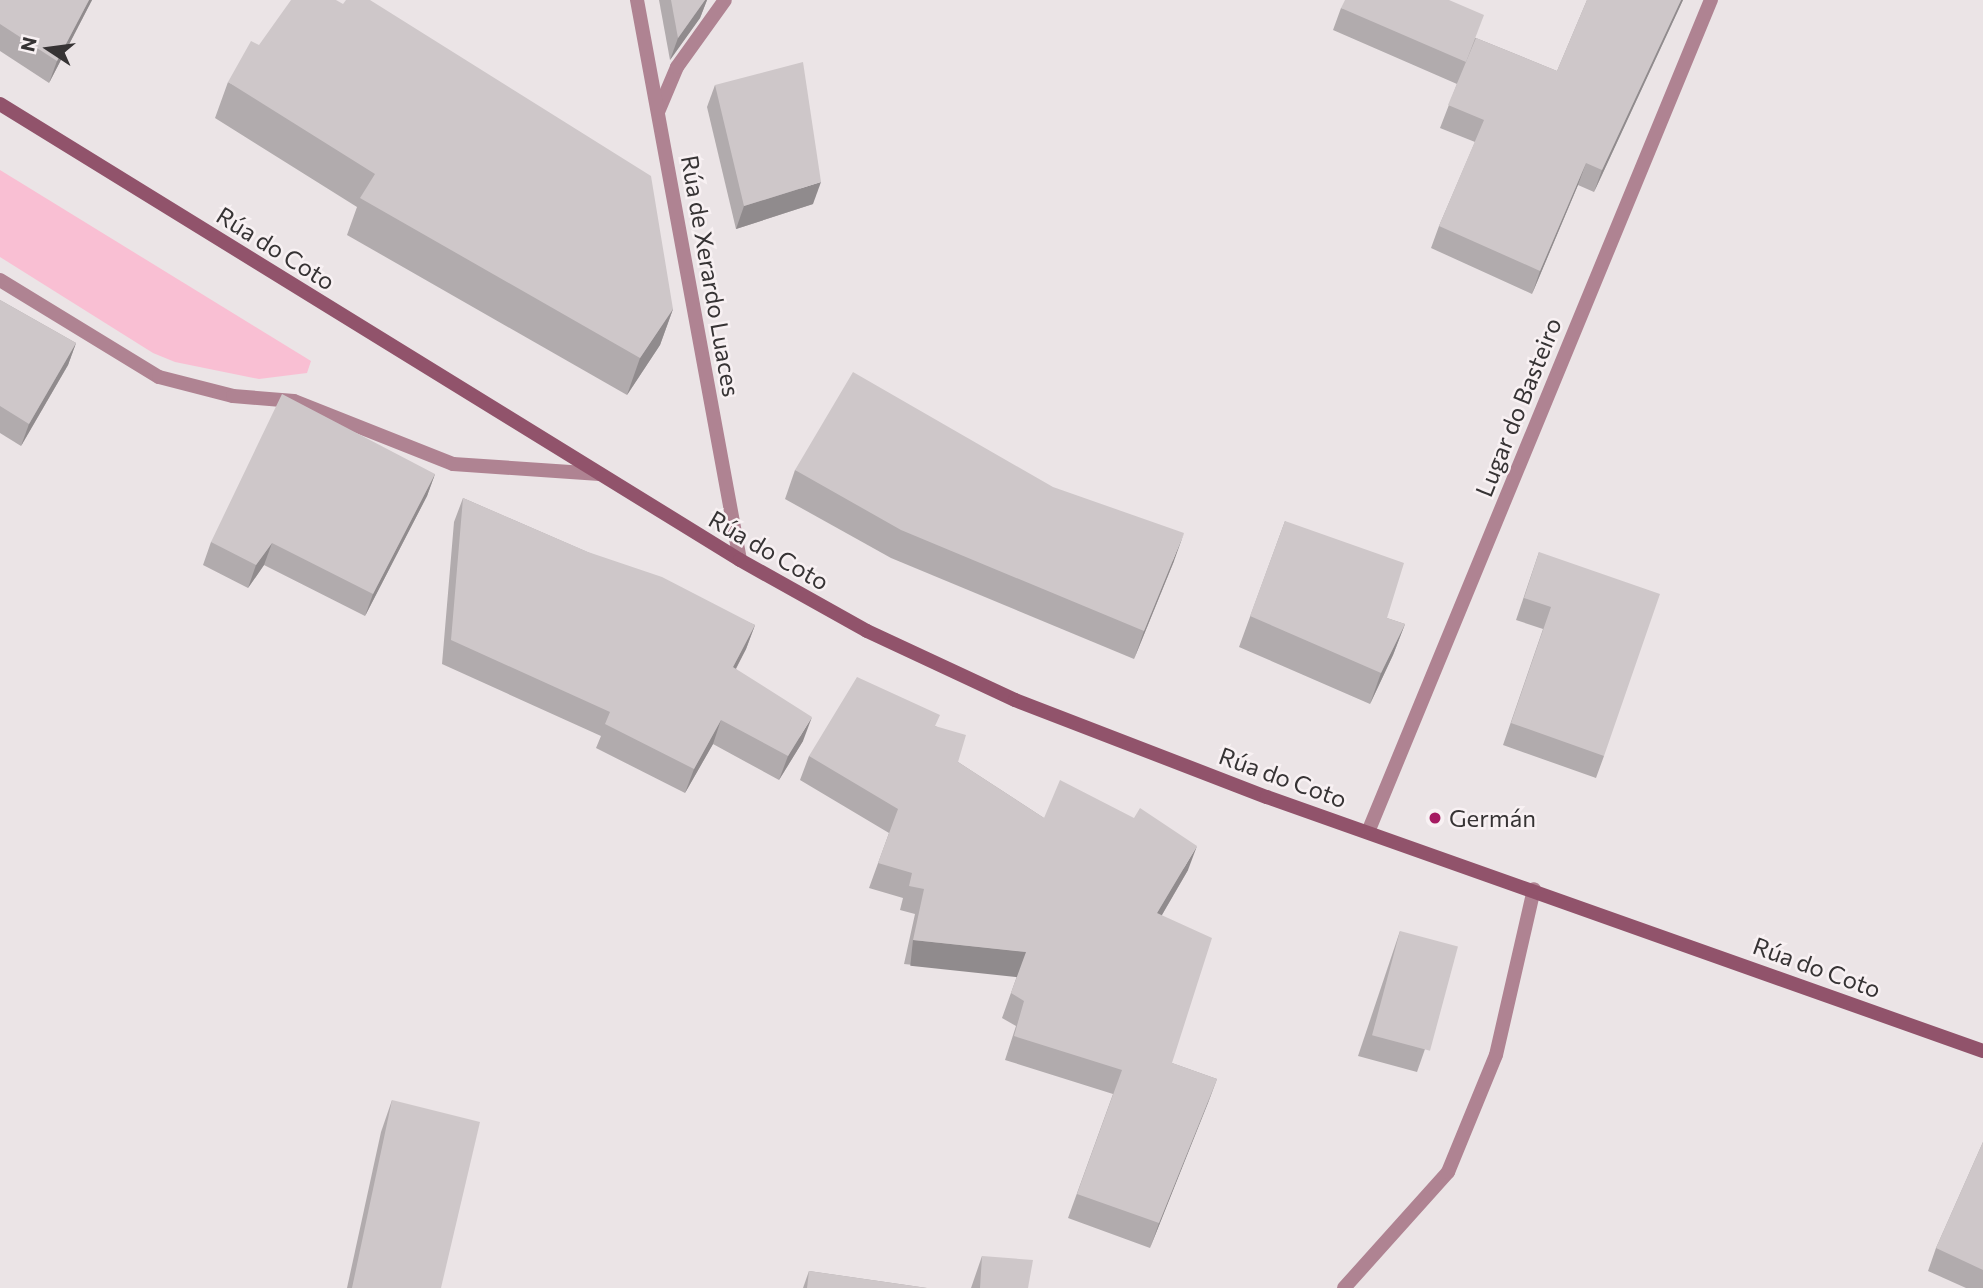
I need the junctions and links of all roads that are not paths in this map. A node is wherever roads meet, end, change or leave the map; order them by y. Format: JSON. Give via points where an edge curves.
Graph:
{"nodes":[{"id":1,"x":637,"y":0,"type":"edge"},
{"id":2,"x":725,"y":0,"type":"edge"},
{"id":3,"x":1711,"y":0,"type":"edge"},
{"id":4,"x":0,"y":104,"type":"edge"},
{"id":5,"x":658,"y":112,"type":"junction"},
{"id":6,"x":0,"y":280,"type":"edge"},
{"id":7,"x":600,"y":474,"type":"junction"},
{"id":8,"x":740,"y":561,"type":"junction"},
{"id":9,"x":1368,"y":832,"type":"junction"},
{"id":10,"x":1534,"y":890,"type":"junction"},
{"id":11,"x":1983,"y":1051,"type":"edge"},
{"id":12,"x":1344,"y":1288,"type":"edge"}],
"edges":[{"from":1,"to":5,"type":"street","name":"Rúa de Xerardo Luaces"},
{"from":2,"to":5,"type":"street","via":[[677,68]]},
{"from":3,"to":9,"type":"street","name":"Lugar do Basteiro"},
{"from":4,"to":7,"type":"main road","name":"Rúa do Coto"},
{"from":5,"to":8,"type":"street","name":"Rúa de Xerardo Luaces"},
{"from":6,"to":7,"type":"street","name":"Rúa do Coto","via":[[159,377],[233,396],[294,401],[453,464]]},
{"from":7,"to":8,"type":"main road","name":"Rúa do Coto"},
{"from":8,"to":9,"type":"main road","name":"Rúa do Coto","via":[[867,631],[1015,700]]},
{"from":9,"to":10,"type":"main road","name":"Rúa do Coto"},
{"from":10,"to":11,"type":"main road","name":"Rúa do Coto"},
{"from":10,"to":12,"type":"street","via":[[1496,1055],[1448,1172]]}]}
